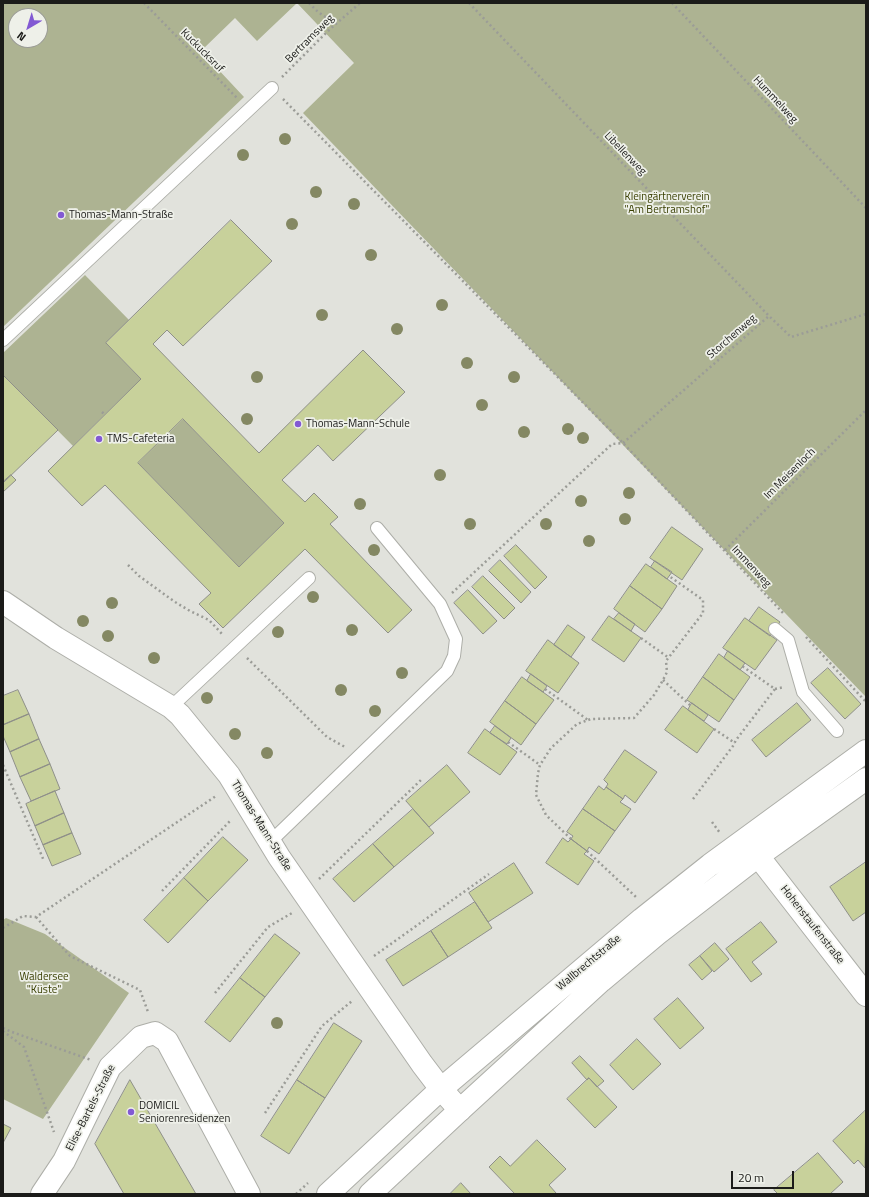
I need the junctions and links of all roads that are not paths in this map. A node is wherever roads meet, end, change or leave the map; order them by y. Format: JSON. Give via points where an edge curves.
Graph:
{"nodes":[{"id":1,"x":272,"y":88,"type":"road end"},
{"id":2,"x":3,"y":340,"type":"edge"},
{"id":3,"x":377,"y":528,"type":"dead end"},
{"id":4,"x":309,"y":578,"type":"dead end"},
{"id":5,"x":3,"y":602,"type":"edge"},
{"id":6,"x":775,"y":629,"type":"dead end"},
{"id":7,"x":171,"y":707,"type":"junction"},
{"id":8,"x":837,"y":731,"type":"dead end"},
{"id":9,"x":866,"y":751,"type":"edge"},
{"id":10,"x":866,"y":779,"type":"edge"},
{"id":11,"x":270,"y":842,"type":"junction"},
{"id":12,"x":758,"y":856,"type":"junction"},
{"id":13,"x":866,"y":995,"type":"edge"},
{"id":14,"x":441,"y":1089,"type":"junction"},
{"id":15,"x":460,"y":1110,"type":"junction"},
{"id":16,"x":42,"y":1194,"type":"edge"},
{"id":17,"x":250,"y":1194,"type":"edge"},
{"id":18,"x":328,"y":1194,"type":"edge"},
{"id":19,"x":370,"y":1194,"type":"edge"}],
"edges":[{"from":1,"to":2,"type":"lane"},
{"from":3,"to":11,"type":"lane","via":[[440,604],[456,639],[454,656],[447,671]]},
{"from":4,"to":7,"type":"lane"},
{"from":5,"to":7,"type":"main road","name":"Thomas-Mann-Straße","via":[[56,638]]},
{"from":6,"to":8,"type":"lane","via":[[788,640],[803,692]]},
{"from":7,"to":11,"type":"main road","name":"Thomas-Mann-Straße","via":[[229,775]]},
{"from":9,"to":14,"type":"main road","name":"Wallbrechtstraße","via":[[710,865],[648,914]]},
{"from":10,"to":12,"type":"main road","name":"Wallbrechtstraße"},
{"from":11,"to":14,"type":"main road","name":"Thomas-Mann-Straße"},
{"from":12,"to":13,"type":"main road","name":"Hohenstaufenstraße"},
{"from":12,"to":15,"type":"main road","name":"Wallbrechtstraße","via":[[606,977]]},
{"from":14,"to":15,"type":"main road","name":"Thomas-Mann-Straße"},
{"from":14,"to":18,"type":"main road","name":"Wallbrechtstraße"},
{"from":15,"to":19,"type":"main road","name":"Wallbrechtstraße"},
{"from":16,"to":17,"type":"main road","name":"Elise-Bartels-Straße","via":[[64,1161],[110,1067],[141,1037],[155,1033],[167,1041]]}]}
